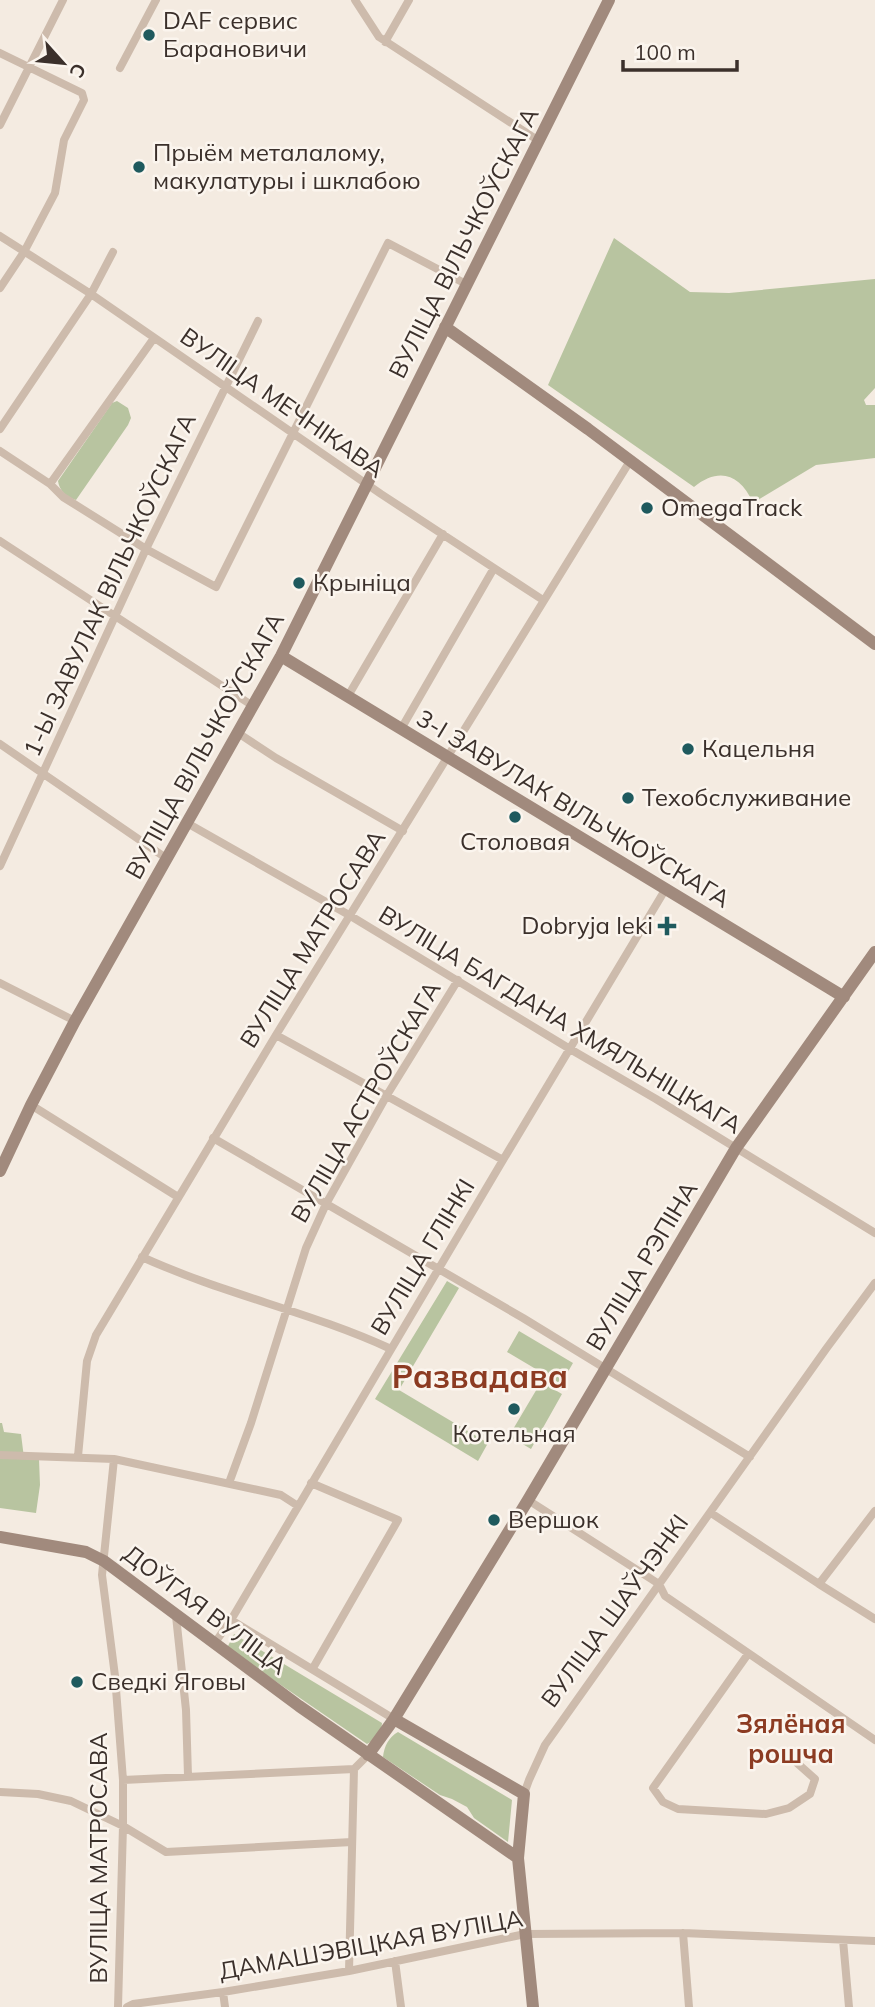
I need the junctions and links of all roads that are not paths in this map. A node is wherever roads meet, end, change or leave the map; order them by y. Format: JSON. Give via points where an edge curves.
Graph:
{"nodes":[{"id":1,"x":63,"y":0,"type":"edge"},
{"id":2,"x":156,"y":0,"type":"edge"},
{"id":3,"x":355,"y":0,"type":"edge"},
{"id":4,"x":409,"y":0,"type":"edge"},
{"id":5,"x":609,"y":0,"type":"edge"},
{"id":6,"x":385,"y":42,"type":"junction"},
{"id":7,"x":0,"y":53,"type":"edge"},
{"id":8,"x":28,"y":67,"type":"junction"},
{"id":9,"x":120,"y":68,"type":"dead end"},
{"id":10,"x":0,"y":125,"type":"edge"},
{"id":11,"x":539,"y":141,"type":"junction"},
{"id":12,"x":0,"y":236,"type":"edge"},
{"id":13,"x":113,"y":251,"type":"dead end"},
{"id":14,"x":24,"y":253,"type":"junction"},
{"id":15,"x":466,"y":284,"type":"junction"},
{"id":16,"x":0,"y":288,"type":"edge"},
{"id":17,"x":91,"y":294,"type":"junction"},
{"id":18,"x":258,"y":321,"type":"dead end"},
{"id":19,"x":445,"y":327,"type":"junction"},
{"id":20,"x":154,"y":338,"type":"junction"},
{"id":21,"x":225,"y":386,"type":"junction"},
{"id":22,"x":0,"y":429,"type":"edge"},
{"id":23,"x":293,"y":434,"type":"junction"},
{"id":24,"x":0,"y":451,"type":"edge"},
{"id":25,"x":630,"y":461,"type":"junction"},
{"id":26,"x":50,"y":484,"type":"junction"},
{"id":27,"x":367,"y":484,"type":"junction"},
{"id":28,"x":443,"y":534,"type":"junction"},
{"id":29,"x":0,"y":541,"type":"edge"},
{"id":30,"x":146,"y":549,"type":"junction"},
{"id":31,"x":494,"y":568,"type":"junction"},
{"id":32,"x":543,"y":600,"type":"junction"},
{"id":33,"x":115,"y":615,"type":"junction"},
{"id":34,"x":875,"y":644,"type":"edge"},
{"id":35,"x":281,"y":656,"type":"junction"},
{"id":36,"x":348,"y":696,"type":"junction"},
{"id":37,"x":253,"y":706,"type":"junction"},
{"id":38,"x":401,"y":729,"type":"junction"},
{"id":39,"x":238,"y":733,"type":"junction"},
{"id":40,"x":0,"y":744,"type":"edge"},
{"id":41,"x":448,"y":758,"type":"junction"},
{"id":42,"x":43,"y":773,"type":"junction"},
{"id":43,"x":187,"y":823,"type":"junction"},
{"id":44,"x":403,"y":831,"type":"junction"},
{"id":45,"x":166,"y":858,"type":"junction"},
{"id":46,"x":0,"y":866,"type":"edge"},
{"id":47,"x":665,"y":890,"type":"junction"},
{"id":48,"x":349,"y":915,"type":"junction"},
{"id":49,"x":875,"y":952,"type":"edge"},
{"id":50,"x":458,"y":980,"type":"junction"},
{"id":51,"x":0,"y":983,"type":"edge"},
{"id":52,"x":844,"y":997,"type":"junction"},
{"id":53,"x":75,"y":1021,"type":"junction"},
{"id":54,"x":275,"y":1035,"type":"junction"},
{"id":55,"x":570,"y":1049,"type":"junction"},
{"id":56,"x":387,"y":1095,"type":"junction"},
{"id":57,"x":31,"y":1105,"type":"junction"},
{"id":58,"x":213,"y":1138,"type":"junction"},
{"id":59,"x":736,"y":1148,"type":"junction"},
{"id":60,"x":503,"y":1160,"type":"junction"},
{"id":61,"x":0,"y":1171,"type":"edge"},
{"id":62,"x":178,"y":1198,"type":"junction"},
{"id":63,"x":326,"y":1204,"type":"junction"},
{"id":64,"x":875,"y":1233,"type":"edge"},
{"id":65,"x":142,"y":1257,"type":"junction"},
{"id":66,"x":439,"y":1270,"type":"junction"},
{"id":67,"x":875,"y":1283,"type":"edge"},
{"id":68,"x":288,"y":1309,"type":"junction"},
{"id":69,"x":391,"y":1349,"type":"junction"},
{"id":70,"x":606,"y":1369,"type":"junction"},
{"id":71,"x":0,"y":1455,"type":"edge"},
{"id":72,"x":78,"y":1456,"type":"junction"},
{"id":73,"x":750,"y":1457,"type":"junction"},
{"id":74,"x":114,"y":1459,"type":"junction"},
{"id":75,"x":229,"y":1483,"type":"junction"},
{"id":76,"x":312,"y":1483,"type":"junction"},
{"id":77,"x":528,"y":1500,"type":"junction"},
{"id":78,"x":298,"y":1506,"type":"junction"},
{"id":79,"x":875,"y":1511,"type":"edge"},
{"id":80,"x":711,"y":1513,"type":"junction"},
{"id":81,"x":0,"y":1537,"type":"edge"},
{"id":82,"x":104,"y":1561,"type":"junction"},
{"id":83,"x":659,"y":1584,"type":"junction"},
{"id":84,"x":819,"y":1584,"type":"junction"},
{"id":85,"x":176,"y":1616,"type":"junction"},
{"id":86,"x":875,"y":1619,"type":"edge"},
{"id":87,"x":231,"y":1620,"type":"junction"},
{"id":88,"x":214,"y":1644,"type":"junction"},
{"id":89,"x":748,"y":1654,"type":"junction"},
{"id":90,"x":313,"y":1668,"type":"junction"},
{"id":91,"x":394,"y":1719,"type":"junction"},
{"id":92,"x":875,"y":1740,"type":"edge"},
{"id":93,"x":368,"y":1755,"type":"junction"},
{"id":94,"x":797,"y":1763,"type":"dead end"},
{"id":95,"x":354,"y":1769,"type":"junction"},
{"id":96,"x":188,"y":1776,"type":"junction"},
{"id":97,"x":123,"y":1780,"type":"junction"},
{"id":98,"x":0,"y":1792,"type":"edge"},
{"id":99,"x":524,"y":1794,"type":"junction"},
{"id":100,"x":123,"y":1826,"type":"junction"},
{"id":101,"x":352,"y":1842,"type":"junction"},
{"id":102,"x":518,"y":1858,"type":"junction"},
{"id":103,"x":683,"y":1933,"type":"junction"},
{"id":104,"x":526,"y":1934,"type":"junction"},
{"id":105,"x":843,"y":1940,"type":"junction"},
{"id":106,"x":875,"y":1941,"type":"edge"},
{"id":107,"x":395,"y":1961,"type":"junction"},
{"id":108,"x":349,"y":1971,"type":"junction"},
{"id":109,"x":223,"y":1992,"type":"junction"},
{"id":110,"x":118,"y":2007,"type":"edge"},
{"id":111,"x":127,"y":2007,"type":"edge"},
{"id":112,"x":225,"y":2007,"type":"edge"},
{"id":113,"x":401,"y":2007,"type":"edge"},
{"id":114,"x":533,"y":2007,"type":"edge"},
{"id":115,"x":690,"y":2007,"type":"edge"},
{"id":116,"x":849,"y":2007,"type":"edge"}],
"edges":[{"from":1,"to":8,"type":"street"},
{"from":2,"to":9,"type":"street"},
{"from":3,"to":6,"type":"street"},
{"from":4,"to":6,"type":"street"},
{"from":5,"to":11,"type":"street","name":"ВУЛІЦА ВІЛЬЧКОЎСКАГА"},
{"from":6,"to":11,"type":"street"},
{"from":7,"to":8,"type":"street"},
{"from":8,"to":10,"type":"street"},
{"from":8,"to":14,"type":"street","via":[[82,93],[84,100],[64,140],[55,193]]},
{"from":11,"to":15,"type":"street","name":"ВУЛІЦА ВІЛЬЧКОЎСКАГА"},
{"from":12,"to":14,"type":"street","name":"ВУЛІЦА МЕЧНІКАВА"},
{"from":13,"to":17,"type":"street"},
{"from":14,"to":16,"type":"street"},
{"from":14,"to":17,"type":"street","name":"ВУЛІЦА МЕЧНІКАВА"},
{"from":15,"to":19,"type":"street","name":"ВУЛІЦА ВІЛЬЧКОЎСКАГА"},
{"from":15,"to":23,"type":"street","via":[[388,243]]},
{"from":17,"to":20,"type":"street","name":"ВУЛІЦА МЕЧНІКАВА"},
{"from":17,"to":22,"type":"street"},
{"from":18,"to":21,"type":"street","name":"1-Ы ЗАВУЛАК ВІЛЬЧКОЎСКАГА"},
{"from":19,"to":25,"type":"street"},
{"from":19,"to":27,"type":"street","name":"ВУЛІЦА ВІЛЬЧКОЎСКАГА"},
{"from":20,"to":21,"type":"street","name":"ВУЛІЦА МЕЧНІКАВА"},
{"from":20,"to":26,"type":"street"},
{"from":21,"to":23,"type":"street","name":"ВУЛІЦА МЕЧНІКАВА"},
{"from":21,"to":30,"type":"street","name":"1-Ы ЗАВУЛАК ВІЛЬЧКОЎСКАГА"},
{"from":23,"to":27,"type":"street","name":"ВУЛІЦА МЕЧНІКАВА"},
{"from":23,"to":30,"type":"street","via":[[216,587]]},
{"from":24,"to":26,"type":"street"},
{"from":25,"to":32,"type":"street","name":"ВУЛІЦА МАТРОСАВА"},
{"from":25,"to":34,"type":"street"},
{"from":26,"to":30,"type":"street"},
{"from":27,"to":28,"type":"street","name":"ВУЛІЦА МЕЧНІКАВА"},
{"from":27,"to":35,"type":"street","name":"ВУЛІЦА ВІЛЬЧКОЎСКАГА"},
{"from":28,"to":31,"type":"street","name":"ВУЛІЦА МЕЧНІКАВА"},
{"from":28,"to":36,"type":"street"},
{"from":29,"to":33,"type":"street"},
{"from":30,"to":33,"type":"street","name":"1-Ы ЗАВУЛАК ВІЛЬЧКОЎСКАГА"},
{"from":31,"to":32,"type":"street","name":"ВУЛІЦА МЕЧНІКАВА"},
{"from":31,"to":38,"type":"street"},
{"from":32,"to":41,"type":"street","name":"ВУЛІЦА МАТРОСАВА"},
{"from":33,"to":37,"type":"street"},
{"from":33,"to":42,"type":"street","name":"1-Ы ЗАВУЛАК ВІЛЬЧКОЎСКАГА"},
{"from":35,"to":36,"type":"street","name":"3-І ЗАВУЛАК ВІЛЬЧКОЎСКАГА"},
{"from":35,"to":37,"type":"street","name":"ВУЛІЦА ВІЛЬЧКОЎСКАГА"},
{"from":36,"to":38,"type":"street","name":"3-І ЗАВУЛАК ВІЛЬЧКОЎСКАГА"},
{"from":37,"to":39,"type":"street","name":"ВУЛІЦА ВІЛЬЧКОЎСКАГА"},
{"from":38,"to":41,"type":"street","name":"3-І ЗАВУЛАК ВІЛЬЧКОЎСКАГА"},
{"from":39,"to":43,"type":"street","name":"ВУЛІЦА ВІЛЬЧКОЎСКАГА"},
{"from":39,"to":44,"type":"street"},
{"from":40,"to":42,"type":"street"},
{"from":41,"to":44,"type":"street","name":"ВУЛІЦА МАТРОСАВА"},
{"from":41,"to":47,"type":"street","name":"3-І ЗАВУЛАК ВІЛЬЧКОЎСКАГА"},
{"from":42,"to":45,"type":"street"},
{"from":42,"to":46,"type":"street","name":"1-Ы ЗАВУЛАК ВІЛЬЧКОЎСКАГА"},
{"from":43,"to":45,"type":"street","name":"ВУЛІЦА ВІЛЬЧКОЎСКАГА"},
{"from":43,"to":48,"type":"street","name":"ВУЛІЦА БАГДАНА ХМЯЛЬНІЦКАГА"},
{"from":44,"to":48,"type":"street","name":"ВУЛІЦА МАТРОСАВА"},
{"from":45,"to":53,"type":"street","name":"ВУЛІЦА ВІЛЬЧКОЎСКАГА"},
{"from":47,"to":52,"type":"street","name":"3-І ЗАВУЛАК ВІЛЬЧКОЎСКАГА"},
{"from":47,"to":55,"type":"street","name":"ВУЛІЦА ГЛІНКІ"},
{"from":48,"to":50,"type":"street","name":"ВУЛІЦА БАГДАНА ХМЯЛЬНІЦКАГА"},
{"from":48,"to":54,"type":"street","name":"ВУЛІЦА МАТРОСАВА"},
{"from":49,"to":52,"type":"street","name":"ВУЛІЦА РЭПІНА"},
{"from":50,"to":55,"type":"street","name":"ВУЛІЦА БАГДАНА ХМЯЛЬНІЦКАГА"},
{"from":50,"to":56,"type":"street","name":"ВУЛІЦА АСТРОЎСКАГА"},
{"from":51,"to":53,"type":"street"},
{"from":52,"to":59,"type":"street","name":"ВУЛІЦА РЭПІНА"},
{"from":53,"to":57,"type":"street","name":"ВУЛІЦА ВІЛЬЧКОЎСКАГА"},
{"from":54,"to":56,"type":"street"},
{"from":54,"to":58,"type":"street","name":"ВУЛІЦА МАТРОСАВА"},
{"from":55,"to":59,"type":"street","name":"ВУЛІЦА БАГДАНА ХМЯЛЬНІЦКАГА"},
{"from":55,"to":60,"type":"street","name":"ВУЛІЦА ГЛІНКІ"},
{"from":56,"to":60,"type":"street"},
{"from":56,"to":63,"type":"street","name":"ВУЛІЦА АСТРОЎСКАГА"},
{"from":57,"to":61,"type":"street","name":"ВУЛІЦА ВІЛЬЧКОЎСКАГА"},
{"from":57,"to":62,"type":"street"},
{"from":58,"to":62,"type":"street","name":"ВУЛІЦА МАТРОСАВА"},
{"from":58,"to":63,"type":"street"},
{"from":59,"to":64,"type":"street","name":"ВУЛІЦА БАГДАНА ХМЯЛЬНІЦКАГА"},
{"from":59,"to":70,"type":"street","name":"ВУЛІЦА РЭПІНА"},
{"from":60,"to":66,"type":"street","name":"ВУЛІЦА ГЛІНКІ"},
{"from":62,"to":65,"type":"street","name":"ВУЛІЦА МАТРОСАВА"},
{"from":63,"to":66,"type":"street"},
{"from":63,"to":68,"type":"street","name":"ВУЛІЦА АСТРОЎСКАГА","via":[[306,1248]]},
{"from":65,"to":68,"type":"street"},
{"from":65,"to":72,"type":"street","name":"ВУЛІЦА МАТРОСАВА","via":[[89,1353]]},
{"from":66,"to":69,"type":"street","name":"ВУЛІЦА ГЛІНКІ"},
{"from":66,"to":70,"type":"street"},
{"from":67,"to":73,"type":"street","name":"ВУЛІЦА ШАЎЧЭНКІ"},
{"from":68,"to":69,"type":"street"},
{"from":68,"to":75,"type":"street","name":"ВУЛІЦА АСТРОЎСКАГА"},
{"from":69,"to":76,"type":"street","name":"ВУЛІЦА ГЛІНКІ"},
{"from":70,"to":73,"type":"street"},
{"from":70,"to":77,"type":"street","name":"ВУЛІЦА РЭПІНА"},
{"from":71,"to":72,"type":"street"},
{"from":72,"to":74,"type":"street"},
{"from":73,"to":80,"type":"street","name":"ВУЛІЦА ШАЎЧЭНКІ"},
{"from":74,"to":75,"type":"street"},
{"from":74,"to":82,"type":"street","name":"ВУЛІЦА МАТРОСАВА"},
{"from":75,"to":78,"type":"street","via":[[281,1495]]},
{"from":76,"to":78,"type":"street","name":"ВУЛІЦА ГЛІНКІ"},
{"from":76,"to":90,"type":"street","via":[[398,1520]]},
{"from":77,"to":83,"type":"street"},
{"from":77,"to":91,"type":"street","name":"ВУЛІЦА РЭПІНА"},
{"from":78,"to":87,"type":"street","name":"ВУЛІЦА ГЛІНКІ"},
{"from":79,"to":84,"type":"street"},
{"from":80,"to":83,"type":"street","name":"ВУЛІЦА ШАЎЧЭНКІ"},
{"from":80,"to":84,"type":"street"},
{"from":81,"to":82,"type":"street","name":"ДОЎГАЯ ВУЛІЦА","via":[[86,1552]]},
{"from":82,"to":85,"type":"street","name":"ДОЎГАЯ ВУЛІЦА"},
{"from":82,"to":97,"type":"street","name":"ВУЛІЦА МАТРОСАВА"},
{"from":83,"to":89,"type":"street","via":[[665,1596]]},
{"from":83,"to":99,"type":"street","name":"ВУЛІЦА ШАЎЧЭНКІ","via":[[545,1745]]},
{"from":84,"to":86,"type":"street"},
{"from":85,"to":88,"type":"street","name":"ДОЎГАЯ ВУЛІЦА"},
{"from":85,"to":96,"type":"street"},
{"from":87,"to":88,"type":"street","name":"ВУЛІЦА ГЛІНКІ"},
{"from":87,"to":90,"type":"street","name":"ДОЎГАЯ ВУЛІЦА"},
{"from":88,"to":93,"type":"street","name":"ДОЎГАЯ ВУЛІЦА"},
{"from":89,"to":92,"type":"street"},
{"from":89,"to":94,"type":"street","via":[[653,1788],[663,1802],[678,1809],[766,1814],[789,1808],[810,1794],[815,1779]]},
{"from":90,"to":91,"type":"street","name":"ДОЎГАЯ ВУЛІЦА"},
{"from":91,"to":93,"type":"street"},
{"from":91,"to":99,"type":"street","name":"ДОЎГАЯ ВУЛІЦА"},
{"from":93,"to":95,"type":"street"},
{"from":93,"to":102,"type":"street","name":"ДОЎГАЯ ВУЛІЦА"},
{"from":95,"to":96,"type":"street"},
{"from":95,"to":101,"type":"street"},
{"from":96,"to":97,"type":"street"},
{"from":97,"to":100,"type":"street","name":"ВУЛІЦА МАТРОСАВА"},
{"from":98,"to":100,"type":"street","via":[[71,1801]]},
{"from":99,"to":102,"type":"street","name":"ВУЛІЦА ШАЎЧЭНКІ"},
{"from":100,"to":101,"type":"street","via":[[166,1852]]},
{"from":100,"to":110,"type":"street","name":"ВУЛІЦА МАТРОСАВА"},
{"from":101,"to":108,"type":"street"},
{"from":102,"to":104,"type":"street","name":"ВУЛІЦА ШАЎЧЭНКІ"},
{"from":103,"to":104,"type":"street","name":"ДАМАШЭВІЦКАЯ ВУЛІЦА"},
{"from":103,"to":105,"type":"street","name":"ДАМАШЭВІЦКАЯ ВУЛІЦА"},
{"from":103,"to":115,"type":"street"},
{"from":104,"to":107,"type":"street","name":"ДАМАШЭВІЦКАЯ ВУЛІЦА"},
{"from":104,"to":114,"type":"street","name":"ВУЛІЦА ШАЎЧЭНКІ"},
{"from":105,"to":106,"type":"street","name":"ДАМАШЭВІЦКАЯ ВУЛІЦА"},
{"from":105,"to":116,"type":"street"},
{"from":107,"to":108,"type":"street","name":"ДАМАШЭВІЦКАЯ ВУЛІЦА"},
{"from":107,"to":113,"type":"street"},
{"from":108,"to":109,"type":"street","name":"ДАМАШЭВІЦКАЯ ВУЛІЦА"},
{"from":109,"to":111,"type":"street","name":"ДАМАШЭВІЦКАЯ ВУЛІЦА"},
{"from":109,"to":112,"type":"street"}]}
